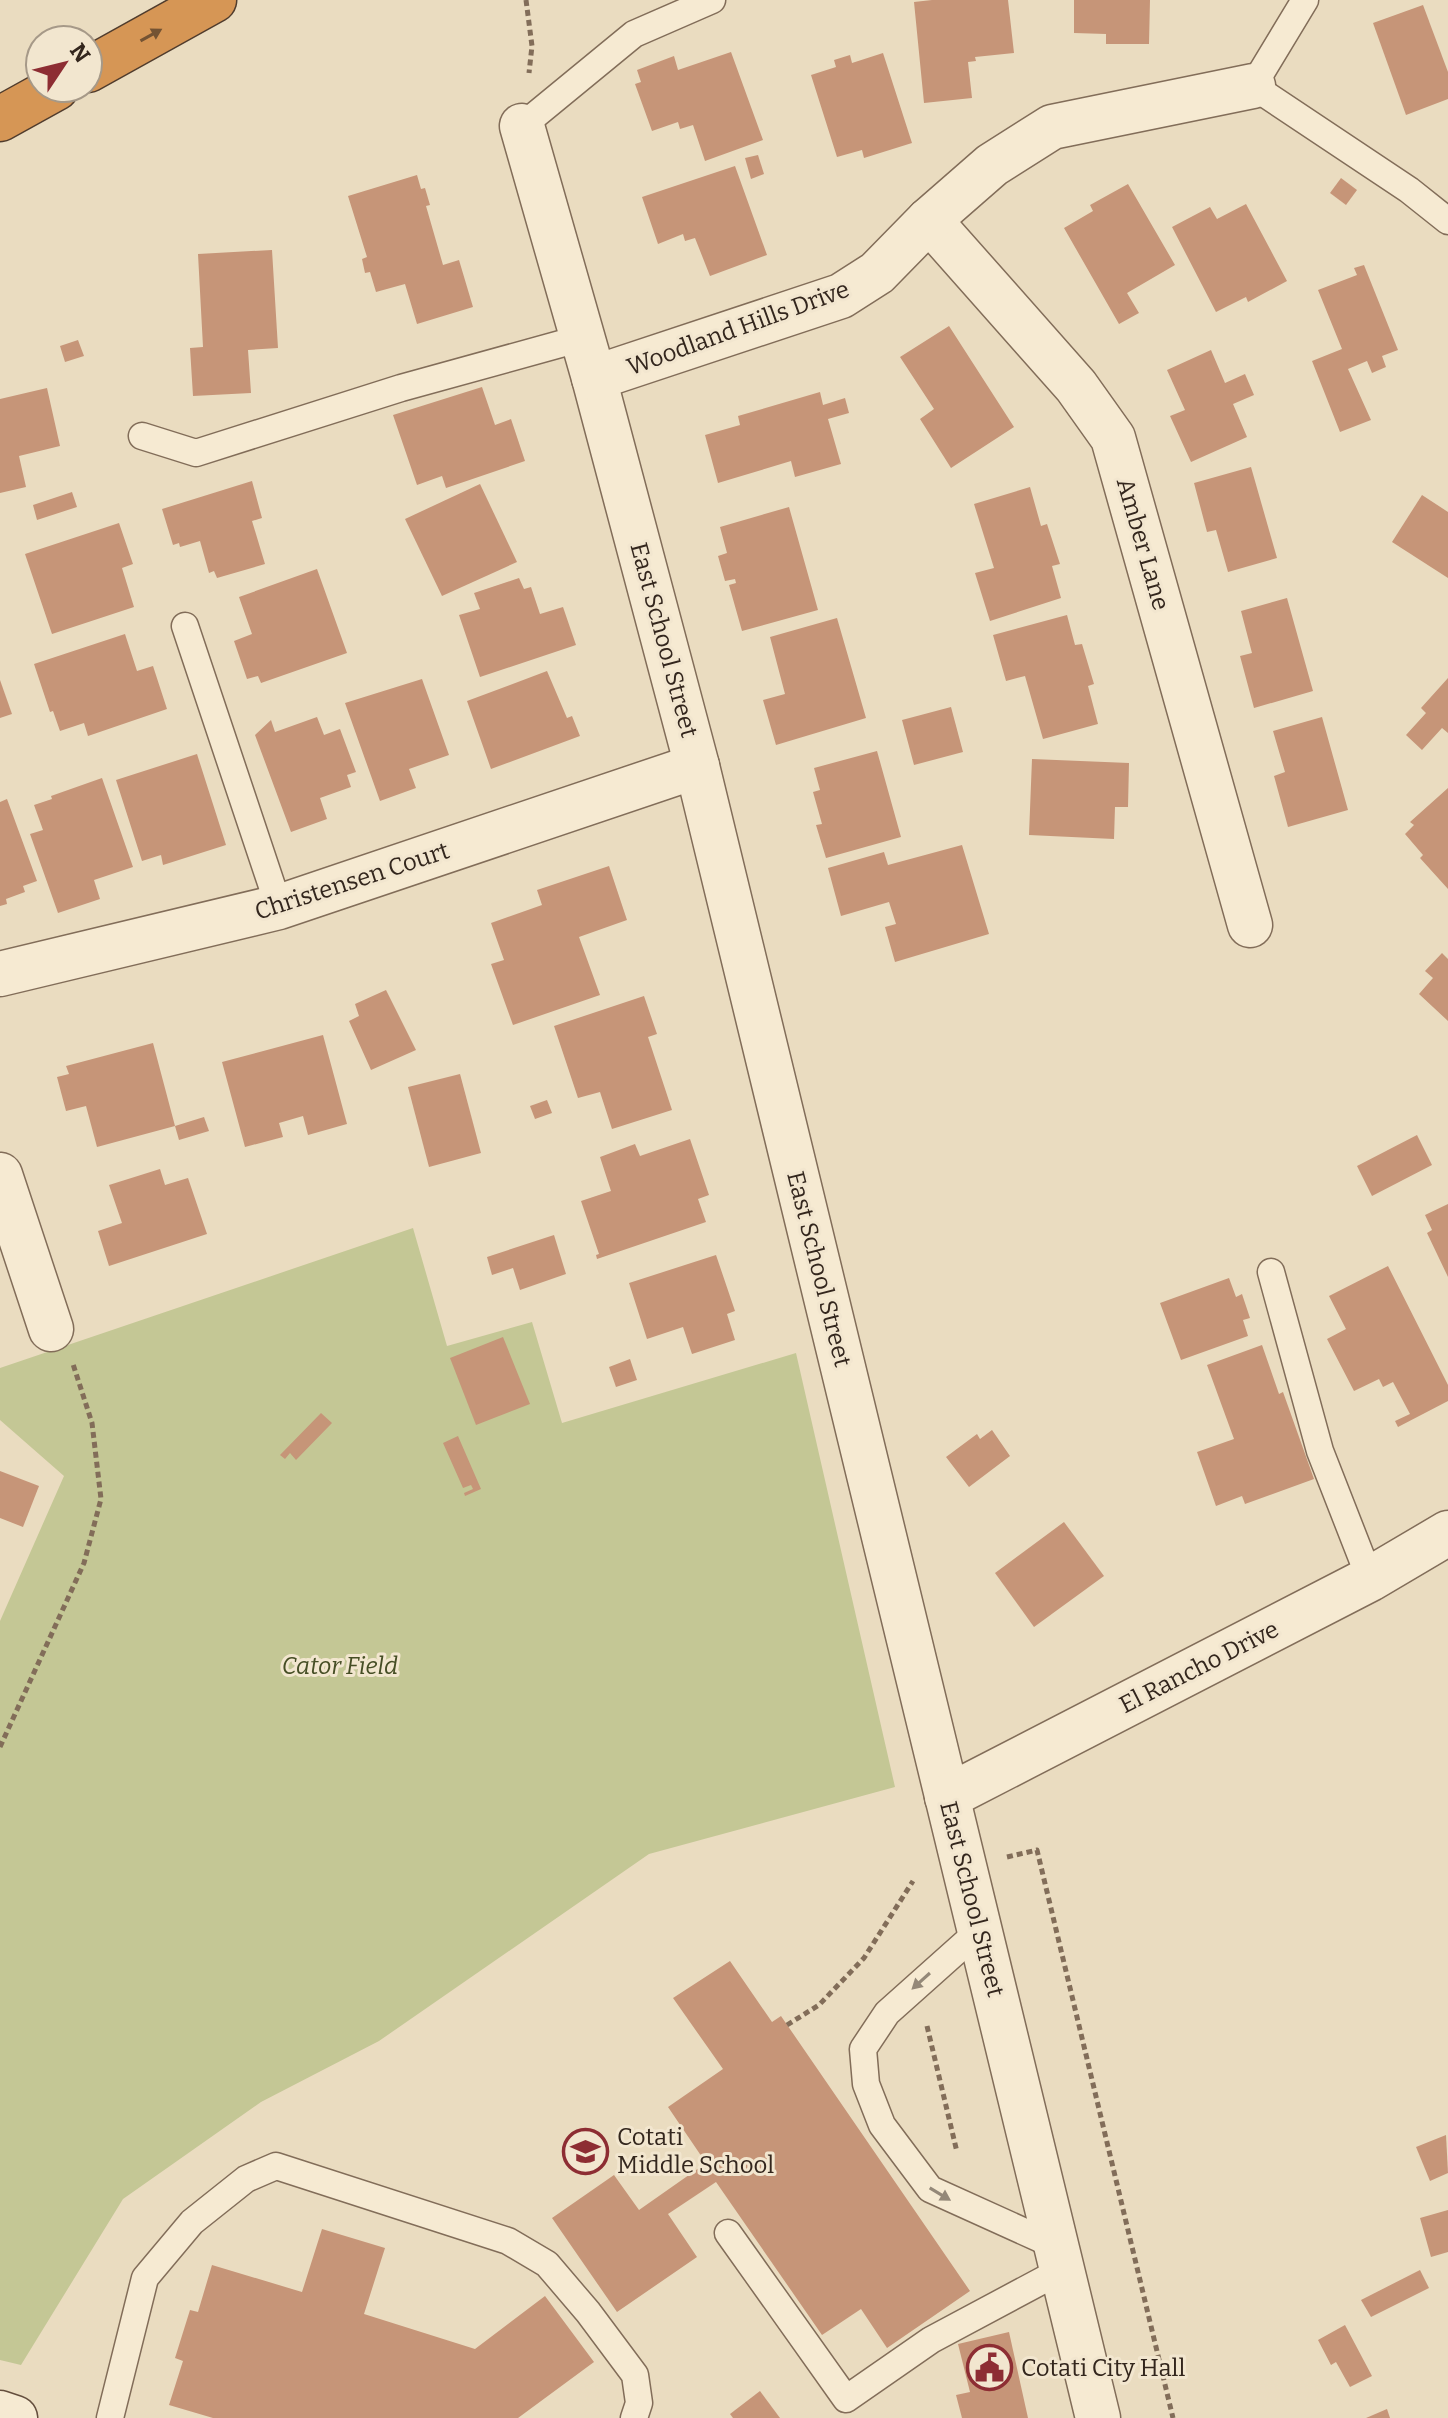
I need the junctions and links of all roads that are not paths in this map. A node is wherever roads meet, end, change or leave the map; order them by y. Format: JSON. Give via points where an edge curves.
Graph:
{"nodes":[{"id":1,"x":214,"y":0,"type":"edge"},
{"id":2,"x":712,"y":0,"type":"edge"},
{"id":3,"x":1305,"y":0,"type":"edge"},
{"id":4,"x":104,"y":61,"type":"edge"},
{"id":5,"x":1253,"y":86,"type":"junction"},
{"id":6,"x":27,"y":104,"type":"edge"},
{"id":7,"x":0,"y":119,"type":"edge"},
{"id":8,"x":522,"y":126,"type":"joint"},
{"id":9,"x":929,"y":220,"type":"junction"},
{"id":10,"x":1448,"y":221,"type":"edge"},
{"id":11,"x":588,"y":358,"type":"junction"},
{"id":12,"x":142,"y":436,"type":"dead end"},
{"id":13,"x":185,"y":626,"type":"dead end"},
{"id":14,"x":697,"y":766,"type":"junction"},
{"id":15,"x":279,"y":907,"type":"junction"},
{"id":16,"x":1250,"y":925,"type":"dead end"},
{"id":17,"x":0,"y":974,"type":"edge"},
{"id":18,"x":0,"y":1175,"type":"edge"},
{"id":19,"x":1271,"y":1272,"type":"dead end"},
{"id":20,"x":51,"y":1329,"type":"road end"},
{"id":21,"x":1448,"y":1533,"type":"edge"},
{"id":22,"x":1370,"y":1579,"type":"junction"},
{"id":23,"x":947,"y":1797,"type":"junction"},
{"id":24,"x":980,"y":1930,"type":"junction"},
{"id":25,"x":728,"y":2233,"type":"dead end"},
{"id":26,"x":1059,"y":2258,"type":"junction"},
{"id":27,"x":848,"y":2408,"type":"edge"},
{"id":28,"x":0,"y":2413,"type":"edge"},
{"id":29,"x":15,"y":2418,"type":"edge"},
{"id":30,"x":110,"y":2418,"type":"edge"},
{"id":31,"x":634,"y":2418,"type":"edge"},
{"id":32,"x":1098,"y":2418,"type":"edge"}],
"edges":[{"from":4,"to":1,"type":"highway","one_way":true},
{"from":2,"to":8,"type":"lane","via":[[634,34]]},
{"from":3,"to":5,"type":"lane"},
{"from":5,"to":9,"type":"street","name":"Woodland Hills Drive","via":[[1052,127],[992,165]]},
{"from":5,"to":10,"type":"lane"},
{"from":6,"to":7,"type":"highway"},
{"from":8,"to":11,"type":"street","name":"East School Street"},
{"from":9,"to":11,"type":"street","name":"Woodland Hills Drive","via":[[877,273],[841,296]]},
{"from":9,"to":16,"type":"street","name":"Amber Lane","via":[[1076,386],[1113,438]]},
{"from":11,"to":12,"type":"lane","via":[[401,388],[196,453]]},
{"from":11,"to":14,"type":"street","name":"East School Street"},
{"from":13,"to":15,"type":"lane"},
{"from":14,"to":15,"type":"street","name":"Christensen Court"},
{"from":14,"to":23,"type":"street","name":"East School Street"},
{"from":15,"to":17,"type":"street","name":"Christensen Court"},
{"from":18,"to":20,"type":"street"},
{"from":19,"to":22,"type":"lane","via":[[1320,1451]]},
{"from":21,"to":22,"type":"street","name":"El Rancho Drive"},
{"from":22,"to":23,"type":"street","name":"El Rancho Drive"},
{"from":23,"to":24,"type":"street","name":"East School Street"},
{"from":24,"to":26,"type":"street","name":"East School Street"},
{"from":24,"to":26,"type":"lane","one_way":true,"via":[[887,2013],[863,2049],[866,2084],[882,2125],[930,2189]]},
{"from":25,"to":27,"type":"lane"},
{"from":26,"to":27,"type":"lane","via":[[931,2340]]},
{"from":26,"to":32,"type":"street","name":"East School Street"},
{"from":28,"to":29,"type":"street"},
{"from":30,"to":31,"type":"lane","via":[[145,2278],[192,2222],[246,2179],[276,2166],[508,2241],[547,2264],[635,2375],[639,2403]]}]}
